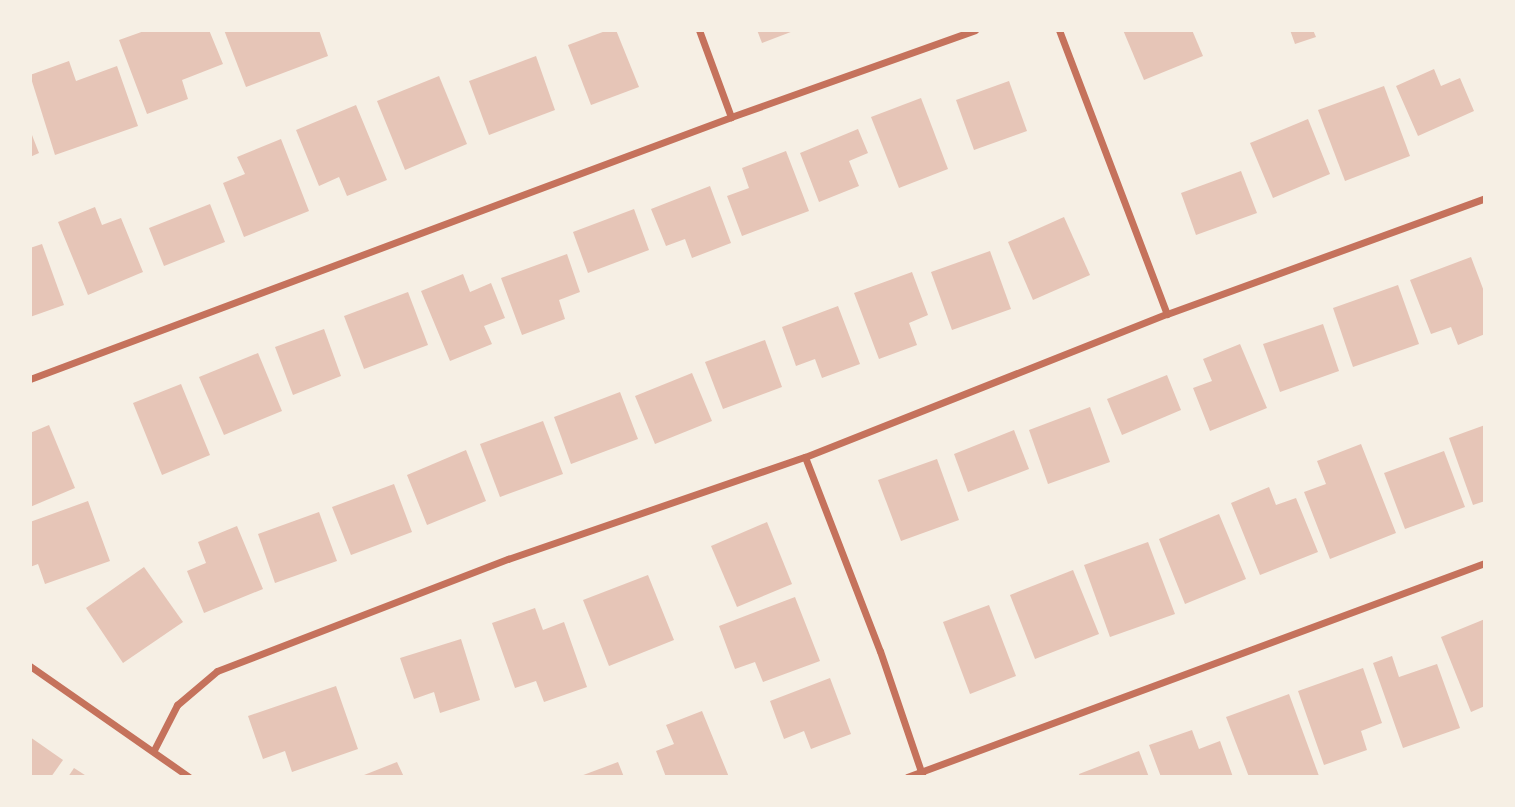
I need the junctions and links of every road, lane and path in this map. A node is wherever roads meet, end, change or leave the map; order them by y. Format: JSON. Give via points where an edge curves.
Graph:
{"nodes":[{"id":1,"x":699,"y":30,"type":"edge"},
{"id":2,"x":975,"y":30,"type":"edge"},
{"id":3,"x":1059,"y":30,"type":"edge"},
{"id":4,"x":731,"y":117,"type":"junction"},
{"id":5,"x":1485,"y":198,"type":"edge"},
{"id":6,"x":1167,"y":314,"type":"junction"},
{"id":7,"x":30,"y":379,"type":"edge"},
{"id":8,"x":805,"y":457,"type":"junction"},
{"id":9,"x":1485,"y":563,"type":"edge"},
{"id":10,"x":30,"y":666,"type":"edge"},
{"id":11,"x":154,"y":750,"type":"junction"},
{"id":12,"x":922,"y":774,"type":"edge"},
{"id":13,"x":189,"y":777,"type":"edge"},
{"id":14,"x":907,"y":777,"type":"edge"}],
"edges":[{"from":1,"to":4,"type":"street"},
{"from":2,"to":4,"type":"street"},
{"from":3,"to":6,"type":"street"},
{"from":4,"to":7,"type":"street"},
{"from":5,"to":6,"type":"street"},
{"from":6,"to":8,"type":"street"},
{"from":8,"to":11,"type":"street","via":[[508,559],[217,671],[177,705]]},
{"from":8,"to":12,"type":"street"},
{"from":9,"to":12,"type":"street"},
{"from":10,"to":11,"type":"street"},
{"from":11,"to":13,"type":"street"},
{"from":12,"to":14,"type":"street"}]}
